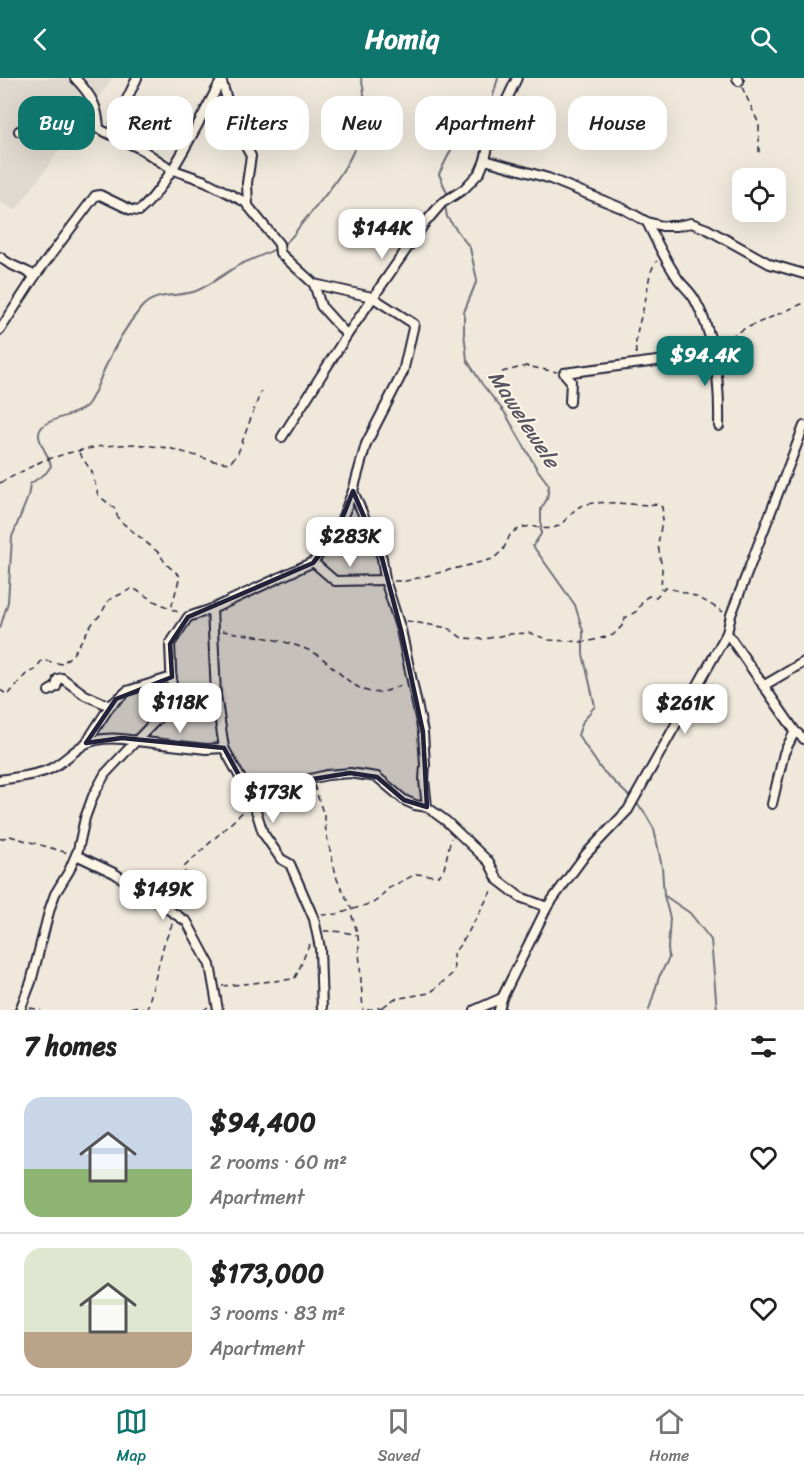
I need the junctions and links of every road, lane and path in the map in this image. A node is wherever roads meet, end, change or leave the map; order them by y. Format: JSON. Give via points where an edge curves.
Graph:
{"nodes":[{"id":1,"x":75,"y":78,"type":"edge"},
{"id":2,"x":137,"y":78,"type":"edge"},
{"id":3,"x":517,"y":78,"type":"edge"},
{"id":4,"x":221,"y":79,"type":"edge"},
{"id":5,"x":738,"y":80,"type":"edge"},
{"id":6,"x":128,"y":96,"type":"edge"},
{"id":7,"x":95,"y":128,"type":"edge"},
{"id":8,"x":99,"y":129,"type":"junction"},
{"id":9,"x":107,"y":133,"type":"edge"},
{"id":10,"x":142,"y":150,"type":"edge"},
{"id":11,"x":759,"y":153,"type":"dead end"},
{"id":12,"x":485,"y":160,"type":"junction"},
{"id":13,"x":171,"y":169,"type":"junction"},
{"id":14,"x":248,"y":206,"type":"junction"},
{"id":15,"x":647,"y":222,"type":"junction"},
{"id":16,"x":662,"y":253,"type":"junction"},
{"id":17,"x":0,"y":258,"type":"edge"},
{"id":18,"x":804,"y":274,"type":"edge"},
{"id":19,"x":35,"y":276,"type":"junction"},
{"id":20,"x":314,"y":284,"type":"junction"},
{"id":21,"x":372,"y":297,"type":"junction"},
{"id":22,"x":804,"y":303,"type":"edge"},
{"id":23,"x":0,"y":330,"type":"edge"},
{"id":24,"x":346,"y":335,"type":"junction"},
{"id":25,"x":712,"y":347,"type":"junction"},
{"id":26,"x":635,"y":365,"type":"junction"},
{"id":27,"x":502,"y":372,"type":"dead end"},
{"id":28,"x":564,"y":373,"type":"junction"},
{"id":29,"x":261,"y":391,"type":"dead end"},
{"id":30,"x":570,"y":402,"type":"dead end"},
{"id":31,"x":719,"y":426,"type":"dead end"},
{"id":32,"x":804,"y":426,"type":"edge"},
{"id":33,"x":282,"y":436,"type":"dead end"},
{"id":34,"x":79,"y":452,"type":"junction"},
{"id":35,"x":0,"y":483,"type":"edge"},
{"id":36,"x":353,"y":491,"type":"junction"},
{"id":37,"x":313,"y":562,"type":"junction"},
{"id":38,"x":385,"y":580,"type":"junction"},
{"id":39,"x":661,"y":590,"type":"junction"},
{"id":40,"x":171,"y":609,"type":"junction"},
{"id":41,"x":212,"y":609,"type":"junction"},
{"id":42,"x":731,"y":615,"type":"junction"},
{"id":43,"x":188,"y":617,"type":"junction"},
{"id":44,"x":397,"y":618,"type":"junction"},
{"id":45,"x":213,"y":630,"type":"junction"},
{"id":46,"x":728,"y":633,"type":"junction"},
{"id":47,"x":804,"y":662,"type":"edge"},
{"id":48,"x":172,"y":677,"type":"junction"},
{"id":49,"x":412,"y":682,"type":"junction"},
{"id":50,"x":763,"y":686,"type":"junction"},
{"id":51,"x":0,"y":690,"type":"edge"},
{"id":52,"x":50,"y":691,"type":"dead end"},
{"id":53,"x":110,"y":706,"type":"junction"},
{"id":54,"x":795,"y":731,"type":"junction"},
{"id":55,"x":804,"y":740,"type":"edge"},
{"id":56,"x":136,"y":741,"type":"junction"},
{"id":57,"x":86,"y":743,"type":"junction"},
{"id":58,"x":224,"y":748,"type":"junction"},
{"id":59,"x":312,"y":779,"type":"junction"},
{"id":60,"x":0,"y":780,"type":"edge"},
{"id":61,"x":253,"y":801,"type":"junction"},
{"id":62,"x":771,"y":804,"type":"dead end"},
{"id":63,"x":427,"y":807,"type":"junction"},
{"id":64,"x":455,"y":829,"type":"junction"},
{"id":65,"x":0,"y":839,"type":"edge"},
{"id":66,"x":76,"y":855,"type":"junction"},
{"id":67,"x":498,"y":879,"type":"junction"},
{"id":68,"x":547,"y":907,"type":"junction"},
{"id":69,"x":352,"y":910,"type":"junction"},
{"id":70,"x":175,"y":914,"type":"junction"},
{"id":71,"x":314,"y":919,"type":"junction"},
{"id":72,"x":317,"y":934,"type":"junction"},
{"id":73,"x":358,"y":936,"type":"junction"},
{"id":74,"x":222,"y":993,"type":"dead end"},
{"id":75,"x":502,"y":998,"type":"junction"},
{"id":76,"x":383,"y":1007,"type":"junction"},
{"id":77,"x":217,"y":1008,"type":"edge"},
{"id":78,"x":20,"y":1010,"type":"edge"},
{"id":79,"x":121,"y":1010,"type":"edge"},
{"id":80,"x":145,"y":1010,"type":"edge"},
{"id":81,"x":204,"y":1010,"type":"edge"},
{"id":82,"x":322,"y":1010,"type":"edge"},
{"id":83,"x":363,"y":1010,"type":"edge"},
{"id":84,"x":367,"y":1010,"type":"edge"},
{"id":85,"x":388,"y":1010,"type":"edge"},
{"id":86,"x":475,"y":1010,"type":"edge"},
{"id":87,"x":499,"y":1010,"type":"edge"}],
"edges":[{"from":1,"to":8,"type":"street","via":[[98,110]]},
{"from":2,"to":6,"type":"street"},
{"from":3,"to":12,"type":"street","via":[[491,133]]},
{"from":4,"to":13,"type":"street"},
{"from":4,"to":14,"type":"street","via":[[236,127],[251,156]]},
{"from":5,"to":11,"type":"path","via":[[759,124]]},
{"from":7,"to":8,"type":"street"},
{"from":8,"to":9,"type":"street"},
{"from":10,"to":13,"type":"street"},
{"from":12,"to":15,"type":"street","via":[[548,178]]},
{"from":12,"to":21,"type":"street","via":[[464,189],[442,202]]},
{"from":13,"to":14,"type":"street","via":[[235,195]]},
{"from":13,"to":19,"type":"street","via":[[139,212],[95,196]]},
{"from":14,"to":20,"type":"street","via":[[279,244],[280,253]]},
{"from":15,"to":16,"type":"street"},
{"from":15,"to":18,"type":"street","via":[[662,226],[691,224],[707,229],[770,264]]},
{"from":16,"to":25,"type":"street","via":[[707,324]]},
{"from":16,"to":26,"type":"path","via":[[651,269],[638,328]]},
{"from":17,"to":19,"type":"street"},
{"from":19,"to":23,"type":"street"},
{"from":20,"to":21,"type":"street"},
{"from":20,"to":24,"type":"street","via":[[321,306]]},
{"from":21,"to":24,"type":"street"},
{"from":21,"to":36,"type":"street","via":[[414,324],[403,372],[366,444]]},
{"from":22,"to":25,"type":"path"},
{"from":24,"to":33,"type":"street"},
{"from":25,"to":26,"type":"street","via":[[686,358]]},
{"from":25,"to":31,"type":"street"},
{"from":26,"to":28,"type":"street"},
{"from":27,"to":28,"type":"path","via":[[526,366]]},
{"from":28,"to":30,"type":"street","via":[[570,381]]},
{"from":29,"to":34,"type":"path","via":[[238,453],[230,463],[135,444]]},
{"from":32,"to":42,"type":"street"},
{"from":34,"to":35,"type":"path","via":[[42,460]]},
{"from":34,"to":40,"type":"path","via":[[92,471],[98,495],[114,508],[119,520],[180,576]]},
{"from":36,"to":37,"type":"street","via":[[336,534]]},
{"from":36,"to":38,"type":"street","via":[[382,558]]},
{"from":37,"to":38,"type":"street","via":[[336,581]]},
{"from":37,"to":41,"type":"street"},
{"from":38,"to":39,"type":"path","via":[[406,581],[493,559],[503,550],[511,533],[525,527],[558,526],[579,506],[596,502],[656,504],[662,507],[663,514],[658,545]]},
{"from":38,"to":44,"type":"street"},
{"from":39,"to":42,"type":"path","via":[[685,592]]},
{"from":39,"to":44,"type":"path","via":[[656,597],[644,599],[642,606],[625,618],[613,635],[586,642],[549,640],[530,633],[462,638],[448,628]]},
{"from":40,"to":43,"type":"path"},
{"from":40,"to":51,"type":"path","via":[[133,588],[121,593],[109,600],[62,664],[42,660],[8,695]]},
{"from":41,"to":43,"type":"street"},
{"from":41,"to":45,"type":"street"},
{"from":42,"to":46,"type":"street"},
{"from":43,"to":48,"type":"street","via":[[170,644]]},
{"from":44,"to":49,"type":"street"},
{"from":45,"to":49,"type":"path","via":[[279,642],[317,654],[346,679],[370,692],[384,692]]},
{"from":45,"to":58,"type":"street","via":[[216,696]]},
{"from":46,"to":50,"type":"street"},
{"from":46,"to":68,"type":"street","via":[[628,810],[586,854]]},
{"from":47,"to":50,"type":"street"},
{"from":48,"to":53,"type":"street","via":[[127,691]]},
{"from":48,"to":56,"type":"street","via":[[167,709]]},
{"from":49,"to":63,"type":"street","via":[[423,732]]},
{"from":50,"to":54,"type":"street"},
{"from":52,"to":53,"type":"street","via":[[62,678]]},
{"from":53,"to":57,"type":"street"},
{"from":54,"to":55,"type":"street"},
{"from":54,"to":62,"type":"street"},
{"from":56,"to":57,"type":"street","via":[[122,738]]},
{"from":56,"to":58,"type":"street"},
{"from":56,"to":66,"type":"street","via":[[105,774],[93,796]]},
{"from":57,"to":60,"type":"street","via":[[52,768]]},
{"from":58,"to":61,"type":"street"},
{"from":59,"to":61,"type":"street"},
{"from":59,"to":63,"type":"street","via":[[350,773],[377,777],[404,800]]},
{"from":59,"to":69,"type":"path","via":[[337,879]]},
{"from":61,"to":70,"type":"path","via":[[184,867],[188,889]]},
{"from":61,"to":71,"type":"street","via":[[263,833],[281,859],[290,864]]},
{"from":63,"to":64,"type":"street"},
{"from":64,"to":67,"type":"street","via":[[489,862]]},
{"from":64,"to":69,"type":"path","via":[[439,876],[416,874],[389,888],[375,902]]},
{"from":65,"to":66,"type":"path","via":[[10,836]]},
{"from":66,"to":70,"type":"street","via":[[114,873]]},
{"from":66,"to":78,"type":"street","via":[[55,894]]},
{"from":67,"to":68,"type":"street","via":[[520,897]]},
{"from":67,"to":76,"type":"path","via":[[453,954],[452,974],[430,993],[394,999]]},
{"from":68,"to":75,"type":"street"},
{"from":69,"to":71,"type":"path"},
{"from":69,"to":73,"type":"path"},
{"from":70,"to":77,"type":"street","via":[[187,922],[210,965]]},
{"from":70,"to":80,"type":"path"},
{"from":71,"to":72,"type":"street"},
{"from":72,"to":73,"type":"path","via":[[328,931]]},
{"from":72,"to":74,"type":"path","via":[[294,979],[222,985]]},
{"from":72,"to":82,"type":"street"},
{"from":73,"to":83,"type":"path"},
{"from":75,"to":86,"type":"street"},
{"from":75,"to":87,"type":"street"},
{"from":76,"to":84,"type":"path"},
{"from":76,"to":85,"type":"path"},
{"from":77,"to":81,"type":"path"},
{"from":79,"to":80,"type":"path","via":[[138,1006]]}]}
